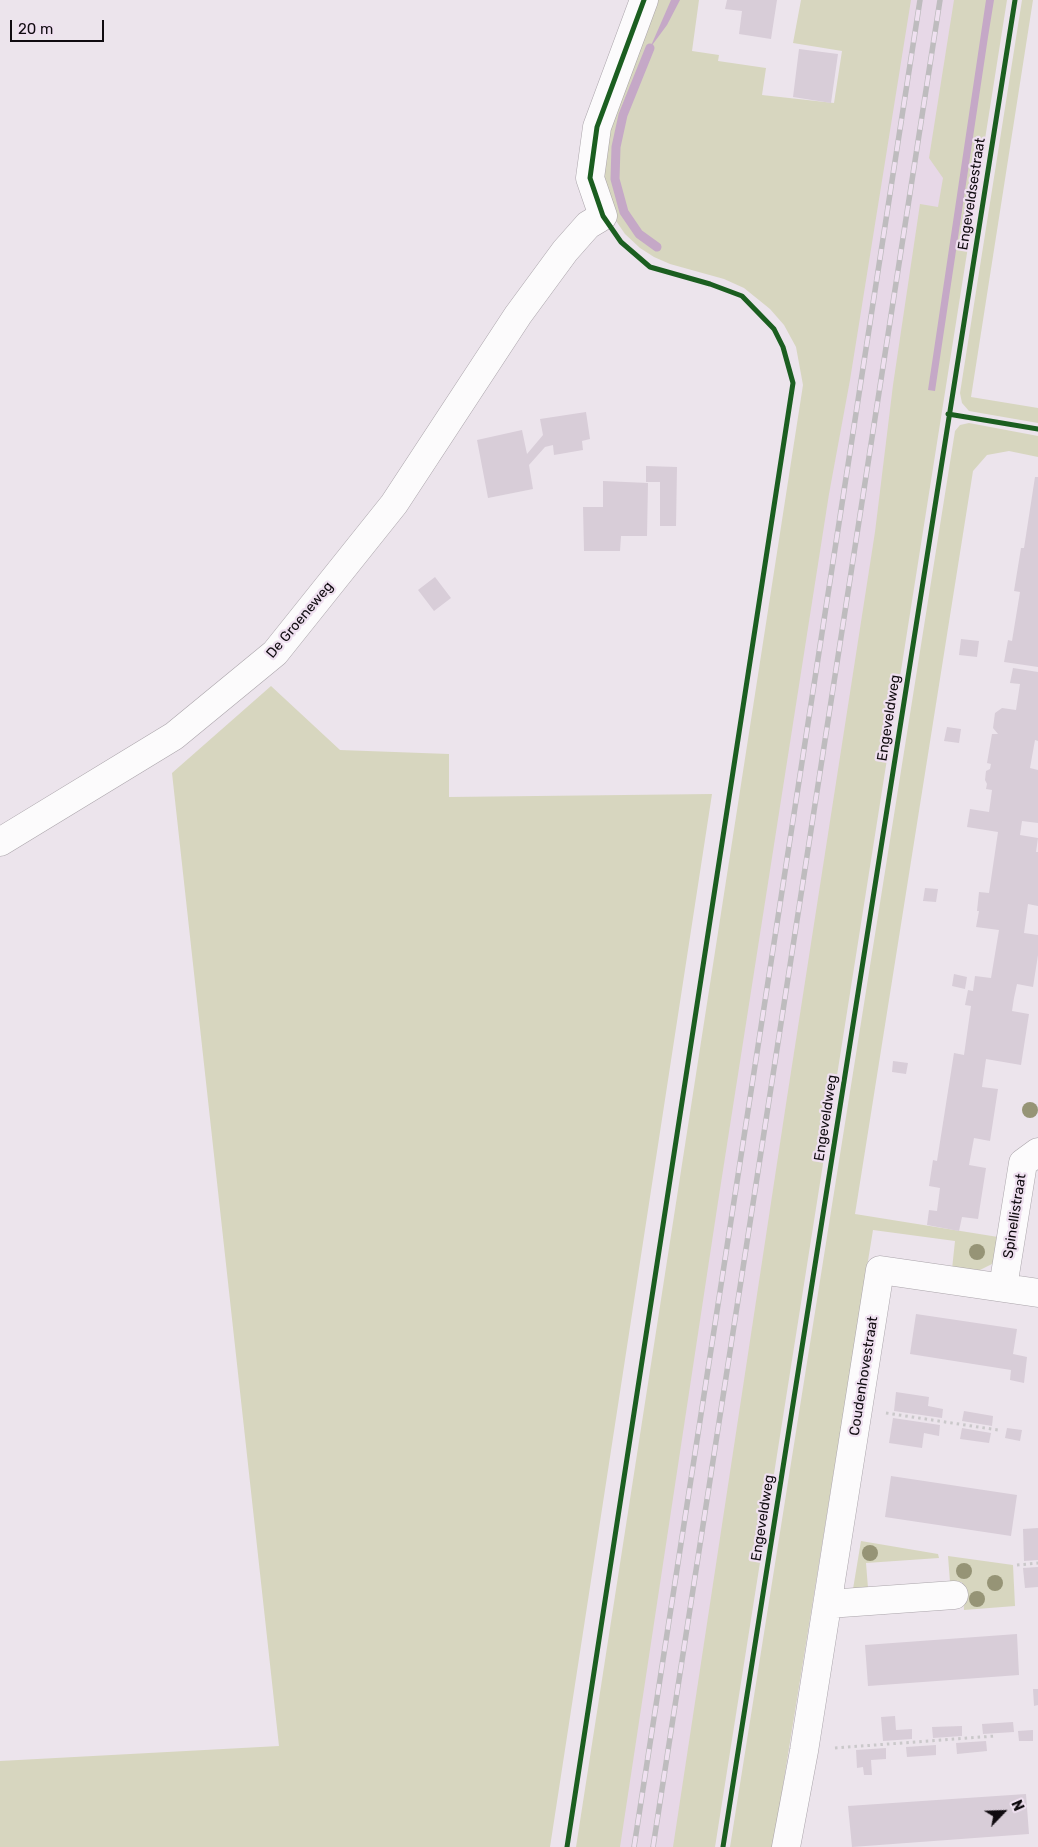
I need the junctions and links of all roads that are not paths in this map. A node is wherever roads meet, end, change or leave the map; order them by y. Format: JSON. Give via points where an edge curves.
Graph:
{"nodes":[{"id":1,"x":644,"y":0,"type":"edge"},
{"id":2,"x":0,"y":842,"type":"edge"},
{"id":3,"x":1038,"y":1152,"type":"edge"},
{"id":4,"x":1003,"y":1287,"type":"junction"},
{"id":5,"x":1038,"y":1293,"type":"edge"},
{"id":6,"x":954,"y":1595,"type":"dead end"},
{"id":7,"x":828,"y":1604,"type":"junction"},
{"id":8,"x":786,"y":1847,"type":"edge"}],
"edges":[{"from":1,"to":2,"type":"street","name":"De Groeneweg","via":[[596,128],[590,178],[602,216],[588,225],[565,251],[518,315],[394,504],[275,653],[174,736]]},
{"from":3,"to":4,"type":"street","name":"Spinellistraat","via":[[1023,1163]]},
{"from":4,"to":5,"type":"street"},
{"from":4,"to":7,"type":"street","name":"Coudenhovestraat","via":[[880,1270]]},
{"from":6,"to":7,"type":"street"},
{"from":7,"to":8,"type":"street","name":"Coudenhovestraat"}]}
